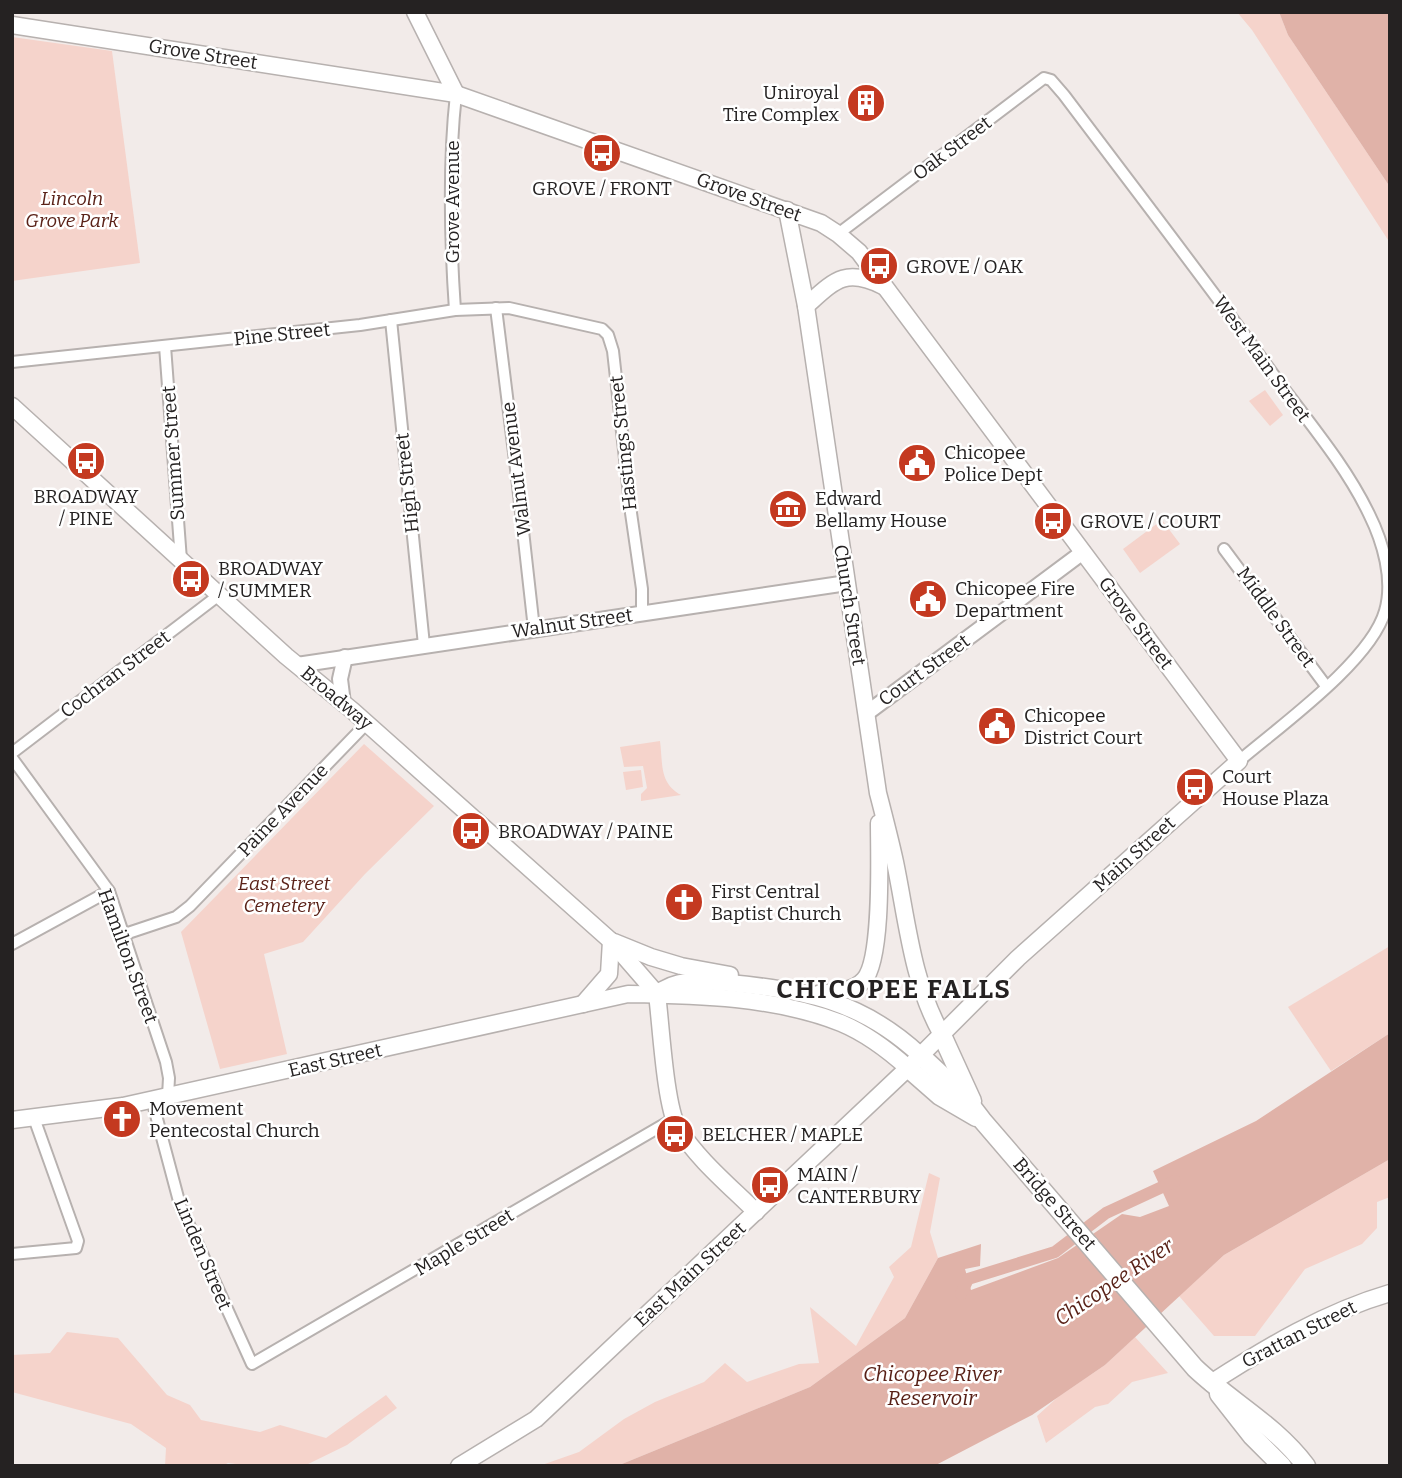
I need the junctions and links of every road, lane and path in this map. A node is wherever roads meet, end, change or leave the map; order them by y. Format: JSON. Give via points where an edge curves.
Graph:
{"nodes":[{"id":1,"x":415,"y":12,"type":"edge"},
{"id":2,"x":12,"y":25,"type":"edge"},
{"id":3,"x":456,"y":94,"type":"junction"},
{"id":4,"x":1064,"y":95,"type":"joint"},
{"id":5,"x":787,"y":210,"type":"junction"},
{"id":6,"x":838,"y":234,"type":"junction"},
{"id":7,"x":885,"y":287,"type":"junction"},
{"id":8,"x":806,"y":306,"type":"junction"},
{"id":9,"x":496,"y":308,"type":"junction"},
{"id":10,"x":455,"y":310,"type":"junction"},
{"id":11,"x":551,"y":317,"type":"joint"},
{"id":12,"x":391,"y":320,"type":"junction"},
{"id":13,"x":165,"y":346,"type":"junction"},
{"id":14,"x":12,"y":362,"type":"edge"},
{"id":15,"x":12,"y":406,"type":"edge"},
{"id":16,"x":1224,"y":549,"type":"dead end"},
{"id":17,"x":1083,"y":552,"type":"junction"},
{"id":18,"x":181,"y":560,"type":"junction"},
{"id":19,"x":847,"y":583,"type":"junction"},
{"id":20,"x":219,"y":595,"type":"junction"},
{"id":21,"x":642,"y":613,"type":"junction"},
{"id":22,"x":534,"y":629,"type":"junction"},
{"id":23,"x":424,"y":645,"type":"junction"},
{"id":24,"x":1366,"y":648,"type":"joint"},
{"id":25,"x":345,"y":657,"type":"junction"},
{"id":26,"x":297,"y":665,"type":"junction"},
{"id":27,"x":1326,"y":686,"type":"junction"},
{"id":28,"x":343,"y":703,"type":"junction"},
{"id":29,"x":867,"y":713,"type":"junction"},
{"id":30,"x":367,"y":723,"type":"junction"},
{"id":31,"x":12,"y":752,"type":"edge"},
{"id":32,"x":12,"y":758,"type":"edge"},
{"id":33,"x":1239,"y":761,"type":"junction"},
{"id":34,"x":878,"y":793,"type":"junction"},
{"id":35,"x":109,"y":891,"type":"junction"},
{"id":36,"x":125,"y":934,"type":"junction"},
{"id":37,"x":611,"y":941,"type":"junction"},
{"id":38,"x":12,"y":944,"type":"edge"},
{"id":39,"x":771,"y":987,"type":"junction"},
{"id":40,"x":657,"y":994,"type":"junction"},
{"id":41,"x":813,"y":995,"type":"junction"},
{"id":42,"x":583,"y":1004,"type":"junction"},
{"id":43,"x":941,"y":1033,"type":"junction"},
{"id":44,"x":914,"y":1061,"type":"junction"},
{"id":45,"x":168,"y":1096,"type":"junction"},
{"id":46,"x":152,"y":1100,"type":"junction"},
{"id":47,"x":978,"y":1114,"type":"junction"},
{"id":48,"x":34,"y":1118,"type":"junction"},
{"id":49,"x":675,"y":1118,"type":"junction"},
{"id":50,"x":12,"y":1120,"type":"edge"},
{"id":51,"x":756,"y":1212,"type":"junction"},
{"id":52,"x":12,"y":1254,"type":"edge"},
{"id":53,"x":1390,"y":1293,"type":"edge"},
{"id":54,"x":252,"y":1364,"type":"joint"},
{"id":55,"x":1211,"y":1383,"type":"junction"},
{"id":56,"x":1246,"y":1418,"type":"junction"},
{"id":57,"x":459,"y":1466,"type":"edge"},
{"id":58,"x":1282,"y":1466,"type":"edge"},
{"id":59,"x":1306,"y":1466,"type":"edge"}],
"edges":[{"from":1,"to":3,"type":"main road"},
{"from":2,"to":3,"type":"main road","name":"Grove Street"},
{"from":3,"to":5,"type":"main road","name":"Grove Street"},
{"from":3,"to":10,"type":"street","name":"Grove Avenue","via":[[451,180]]},
{"from":4,"to":6,"type":"street","name":"Oak Street","via":[[1044,78]]},
{"from":4,"to":24,"type":"street","name":"West Main Street","via":[[1221,302],[1362,500],[1380,542],[1388,580],[1384,614]]},
{"from":5,"to":6,"type":"main road","name":"Grove Street"},
{"from":5,"to":8,"type":"main road","name":"Church Street"},
{"from":6,"to":7,"type":"main road","name":"Grove Street","via":[[859,252]]},
{"from":7,"to":8,"type":"main road","via":[[864,277],[846,277],[831,283]]},
{"from":7,"to":17,"type":"main road","name":"Grove Street"},
{"from":8,"to":19,"type":"main road","name":"Church Street"},
{"from":9,"to":10,"type":"street","name":"Pine Street"},
{"from":9,"to":11,"type":"street","name":"Pine Street"},
{"from":9,"to":22,"type":"street","name":"Walnut Avenue"},
{"from":10,"to":12,"type":"street","name":"Pine Street"},
{"from":11,"to":21,"type":"street","name":"Hastings Street","via":[[602,329],[613,351]]},
{"from":12,"to":13,"type":"street","name":"Pine Street"},
{"from":12,"to":23,"type":"street","name":"High Street"},
{"from":13,"to":14,"type":"street","name":"Pine Street"},
{"from":13,"to":18,"type":"street","name":"Summer Street"},
{"from":15,"to":18,"type":"main road","name":"Broadway"},
{"from":16,"to":27,"type":"street","name":"Middle Street"},
{"from":17,"to":29,"type":"street","name":"Court Street"},
{"from":17,"to":33,"type":"main road","name":"Grove Street"},
{"from":18,"to":20,"type":"main road","name":"Broadway"},
{"from":19,"to":21,"type":"street","name":"Walnut Street"},
{"from":19,"to":29,"type":"main road","name":"Church Street"},
{"from":20,"to":26,"type":"main road","name":"Broadway"},
{"from":20,"to":31,"type":"street","name":"Cochran Street"},
{"from":21,"to":22,"type":"street","name":"Walnut Street"},
{"from":22,"to":23,"type":"street","name":"Walnut Street"},
{"from":23,"to":25,"type":"street","name":"Walnut Street"},
{"from":24,"to":27,"type":"street","name":"Main Street"},
{"from":25,"to":26,"type":"street","name":"Walnut Street"},
{"from":25,"to":28,"type":"street","via":[[340,680]]},
{"from":26,"to":28,"type":"main road","name":"Broadway"},
{"from":27,"to":33,"type":"street","name":"Main Street"},
{"from":28,"to":30,"type":"main road","name":"Broadway"},
{"from":29,"to":34,"type":"main road","name":"Church Street"},
{"from":30,"to":36,"type":"street","name":"Paine Avenue","via":[[190,906],[176,917]]},
{"from":30,"to":37,"type":"main road","name":"Broadway"},
{"from":32,"to":35,"type":"street","name":"Hamilton Street"},
{"from":33,"to":43,"type":"main road","name":"Main Street"},
{"from":34,"to":41,"type":"main road","name":"Church Street","via":[[880,869],[871,969],[866,979],[851,989]]},
{"from":34,"to":43,"type":"main road","name":"Church Street","via":[[911,951]]},
{"from":35,"to":36,"type":"street","name":"Hamilton Street"},
{"from":35,"to":38,"type":"street"},
{"from":36,"to":45,"type":"street","name":"Hamilton Street","via":[[166,1062]]},
{"from":37,"to":39,"type":"main road","via":[[670,963]]},
{"from":37,"to":40,"type":"main road","name":"Broadway"},
{"from":37,"to":42,"type":"main road","via":[[609,974]]},
{"from":39,"to":40,"type":"main road","via":[[685,982],[666,986]]},
{"from":39,"to":41,"type":"main road"},
{"from":40,"to":42,"type":"main road","name":"East Street","via":[[628,994]]},
{"from":40,"to":44,"type":"main road","via":[[738,1000],[816,1015]]},
{"from":40,"to":49,"type":"main road"},
{"from":41,"to":44,"type":"main road","via":[[869,1017],[903,1040]]},
{"from":42,"to":45,"type":"main road","name":"East Street"},
{"from":43,"to":44,"type":"main road","name":"Main Street"},
{"from":43,"to":47,"type":"main road"},
{"from":44,"to":47,"type":"main road","name":"Bridge Street"},
{"from":44,"to":51,"type":"main road","name":"East Main Street"},
{"from":45,"to":46,"type":"main road","name":"East Street"},
{"from":46,"to":48,"type":"main road","name":"East Street"},
{"from":46,"to":54,"type":"street","name":"Linden Street","via":[[180,1205]]},
{"from":47,"to":55,"type":"main road","name":"Bridge Street"},
{"from":48,"to":50,"type":"main road","name":"East Street"},
{"from":48,"to":52,"type":"street","via":[[78,1241],[76,1248]]},
{"from":49,"to":51,"type":"main road","via":[[697,1152]]},
{"from":49,"to":54,"type":"street","name":"Maple Street"},
{"from":51,"to":57,"type":"main road","name":"East Main Street","via":[[536,1419]]},
{"from":53,"to":55,"type":"main road","name":"Grattan Street","via":[[1309,1326]]},
{"from":55,"to":56,"type":"main road","name":"Bridge Street"},
{"from":56,"to":58,"type":"main road"},
{"from":56,"to":59,"type":"main road","via":[[1277,1433]]}]}
